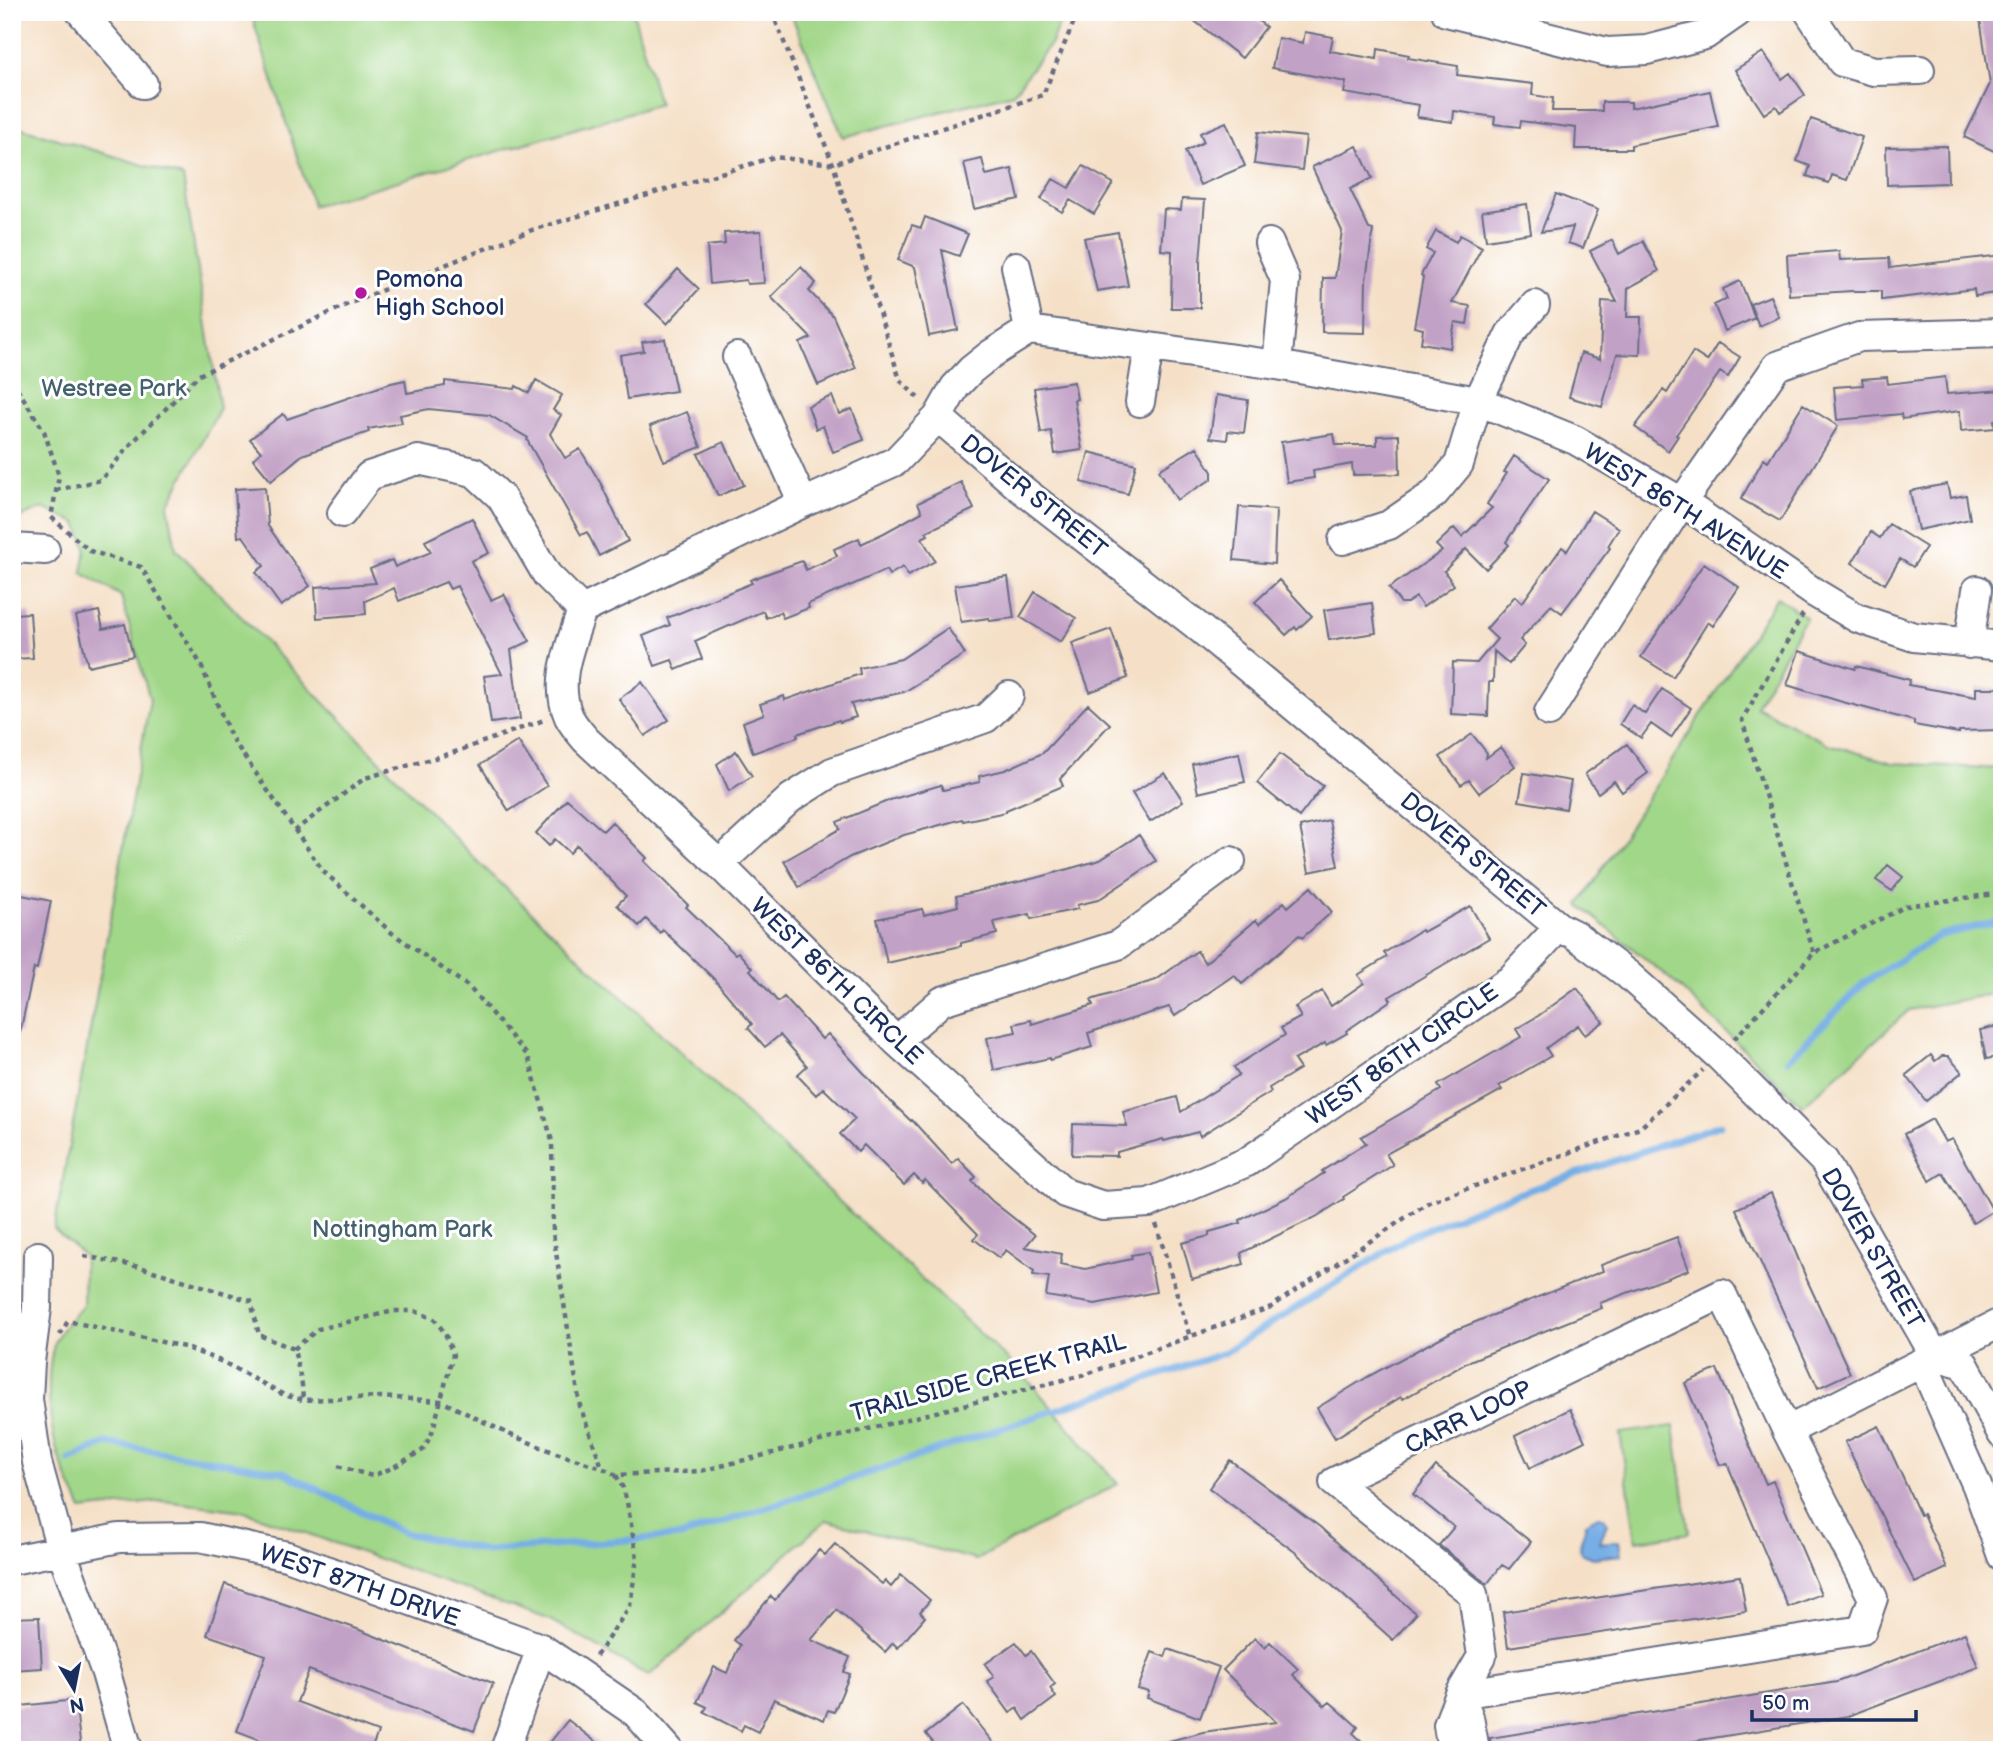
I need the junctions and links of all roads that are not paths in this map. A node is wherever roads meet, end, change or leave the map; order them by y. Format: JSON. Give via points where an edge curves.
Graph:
{"nodes":[{"id":1,"x":80,"y":12,"type":"edge"},
{"id":2,"x":1446,"y":12,"type":"edge"},
{"id":3,"x":1738,"y":12,"type":"edge"},
{"id":4,"x":1810,"y":12,"type":"edge"},
{"id":5,"x":1920,"y":70,"type":"dead end"},
{"id":6,"x":143,"y":84,"type":"dead end"},
{"id":7,"x":1269,"y":243,"type":"dead end"},
{"id":8,"x":1016,"y":266,"type":"dead end"},
{"id":9,"x":1535,"y":305,"type":"dead end"},
{"id":10,"x":1028,"y":330,"type":"junction"},
{"id":11,"x":2002,"y":333,"type":"edge"},
{"id":12,"x":1149,"y":347,"type":"junction"},
{"id":13,"x":737,"y":357,"type":"dead end"},
{"id":14,"x":1277,"y":365,"type":"junction"},
{"id":15,"x":1478,"y":401,"type":"junction"},
{"id":16,"x":1140,"y":402,"type":"dead end"},
{"id":17,"x":938,"y":417,"type":"junction"},
{"id":18,"x":1682,"y":502,"type":"junction"},
{"id":19,"x":803,"y":503,"type":"junction"},
{"id":20,"x":342,"y":513,"type":"dead end"},
{"id":21,"x":1343,"y":540,"type":"dead end"},
{"id":22,"x":12,"y":548,"type":"edge"},
{"id":23,"x":46,"y":550,"type":"dead end"},
{"id":24,"x":1977,"y":590,"type":"dead end"},
{"id":25,"x":582,"y":610,"type":"junction"},
{"id":26,"x":1969,"y":644,"type":"junction"},
{"id":27,"x":2002,"y":646,"type":"edge"},
{"id":28,"x":1009,"y":696,"type":"dead end"},
{"id":29,"x":1549,"y":712,"type":"dead end"},
{"id":30,"x":1231,"y":861,"type":"dead end"},
{"id":31,"x":719,"y":864,"type":"junction"},
{"id":32,"x":1559,"y":927,"type":"junction"},
{"id":33,"x":896,"y":1041,"type":"junction"},
{"id":34,"x":37,"y":1255,"type":"dead end"},
{"id":35,"x":24,"y":1307,"type":"edge"},
{"id":36,"x":2002,"y":1322,"type":"edge"},
{"id":37,"x":1940,"y":1353,"type":"junction"},
{"id":38,"x":1787,"y":1431,"type":"junction"},
{"id":39,"x":2002,"y":1434,"type":"edge"},
{"id":40,"x":61,"y":1549,"type":"junction"},
{"id":41,"x":2002,"y":1556,"type":"edge"},
{"id":42,"x":12,"y":1560,"type":"edge"},
{"id":43,"x":541,"y":1648,"type":"junction"},
{"id":44,"x":1460,"y":1694,"type":"junction"},
{"id":45,"x":128,"y":1750,"type":"edge"},
{"id":46,"x":505,"y":1750,"type":"edge"},
{"id":47,"x":669,"y":1750,"type":"edge"},
{"id":48,"x":1452,"y":1750,"type":"edge"},
{"id":49,"x":1475,"y":1750,"type":"edge"}],
"edges":[{"from":1,"to":6,"type":"street"},
{"from":2,"to":3,"type":"street","via":[[1607,52],[1647,50],[1705,35]]},
{"from":4,"to":5,"type":"street","via":[[1842,62],[1874,71]]},
{"from":7,"to":14,"type":"street","via":[[1285,280]]},
{"from":8,"to":10,"type":"street"},
{"from":9,"to":15,"type":"street","via":[[1510,334]]},
{"from":10,"to":12,"type":"street","name":"WEST 86TH AVENUE"},
{"from":10,"to":17,"type":"street","via":[[971,370]]},
{"from":11,"to":18,"type":"street","via":[[1859,337],[1777,366]]},
{"from":12,"to":14,"type":"street","name":"WEST 86TH AVENUE"},
{"from":12,"to":16,"type":"street"},
{"from":13,"to":19,"type":"street"},
{"from":14,"to":15,"type":"street","name":"WEST 86TH AVENUE"},
{"from":15,"to":18,"type":"street","name":"WEST 86TH AVENUE","via":[[1575,440]]},
{"from":15,"to":21,"type":"street","via":[[1459,464],[1434,494],[1389,525]]},
{"from":17,"to":19,"type":"street","via":[[896,461]]},
{"from":17,"to":32,"type":"street","name":"DOVER STREET"},
{"from":18,"to":26,"type":"street","name":"WEST 86TH AVENUE","via":[[1857,618],[1914,637]]},
{"from":18,"to":29,"type":"street"},
{"from":19,"to":25,"type":"street"},
{"from":20,"to":25,"type":"street","via":[[369,476],[418,460],[474,472],[501,497],[547,575]]},
{"from":22,"to":23,"type":"street"},
{"from":24,"to":26,"type":"street"},
{"from":25,"to":31,"type":"street","name":"WEST 86TH CIRCLE","via":[[563,668],[562,692],[569,718],[586,740]]},
{"from":26,"to":27,"type":"street","name":"WEST 86TH AVENUE"},
{"from":28,"to":31,"type":"street","via":[[986,718],[832,772],[791,798]]},
{"from":30,"to":33,"type":"street","via":[[1118,945],[942,1001]]},
{"from":31,"to":33,"type":"street","name":"WEST 86TH CIRCLE"},
{"from":32,"to":33,"type":"street","name":"WEST 86TH CIRCLE","via":[[1510,979],[1247,1161],[1149,1202],[1103,1206],[1065,1193]]},
{"from":32,"to":37,"type":"street","name":"DOVER STREET","via":[[1627,974],[1719,1056],[1824,1161]]},
{"from":34,"to":35,"type":"street"},
{"from":35,"to":40,"type":"street","via":[[27,1399],[37,1462]]},
{"from":36,"to":37,"type":"street"},
{"from":37,"to":38,"type":"street"},
{"from":37,"to":39,"type":"street","name":"DOVER STREET","via":[[1964,1364]]},
{"from":37,"to":41,"type":"street","name":"DOVER STREET","via":[[1928,1375]]},
{"from":38,"to":44,"type":"street","name":"CARR LOOP","via":[[1873,1598],[1862,1630]]},
{"from":38,"to":44,"type":"street","name":"CARR LOOP","via":[[1722,1294],[1334,1482],[1473,1594],[1482,1656]]},
{"from":40,"to":42,"type":"street","name":"WEST 87TH DRIVE"},
{"from":40,"to":43,"type":"street","name":"WEST 87TH DRIVE","via":[[119,1538],[200,1537],[288,1556]]},
{"from":40,"to":45,"type":"street"},
{"from":43,"to":46,"type":"street"},
{"from":43,"to":47,"type":"street","name":"WEST 87TH DRIVE","via":[[636,1713]]},
{"from":44,"to":48,"type":"street","name":"CARR LOOP","via":[[1448,1725]]},
{"from":44,"to":49,"type":"street"}]}
